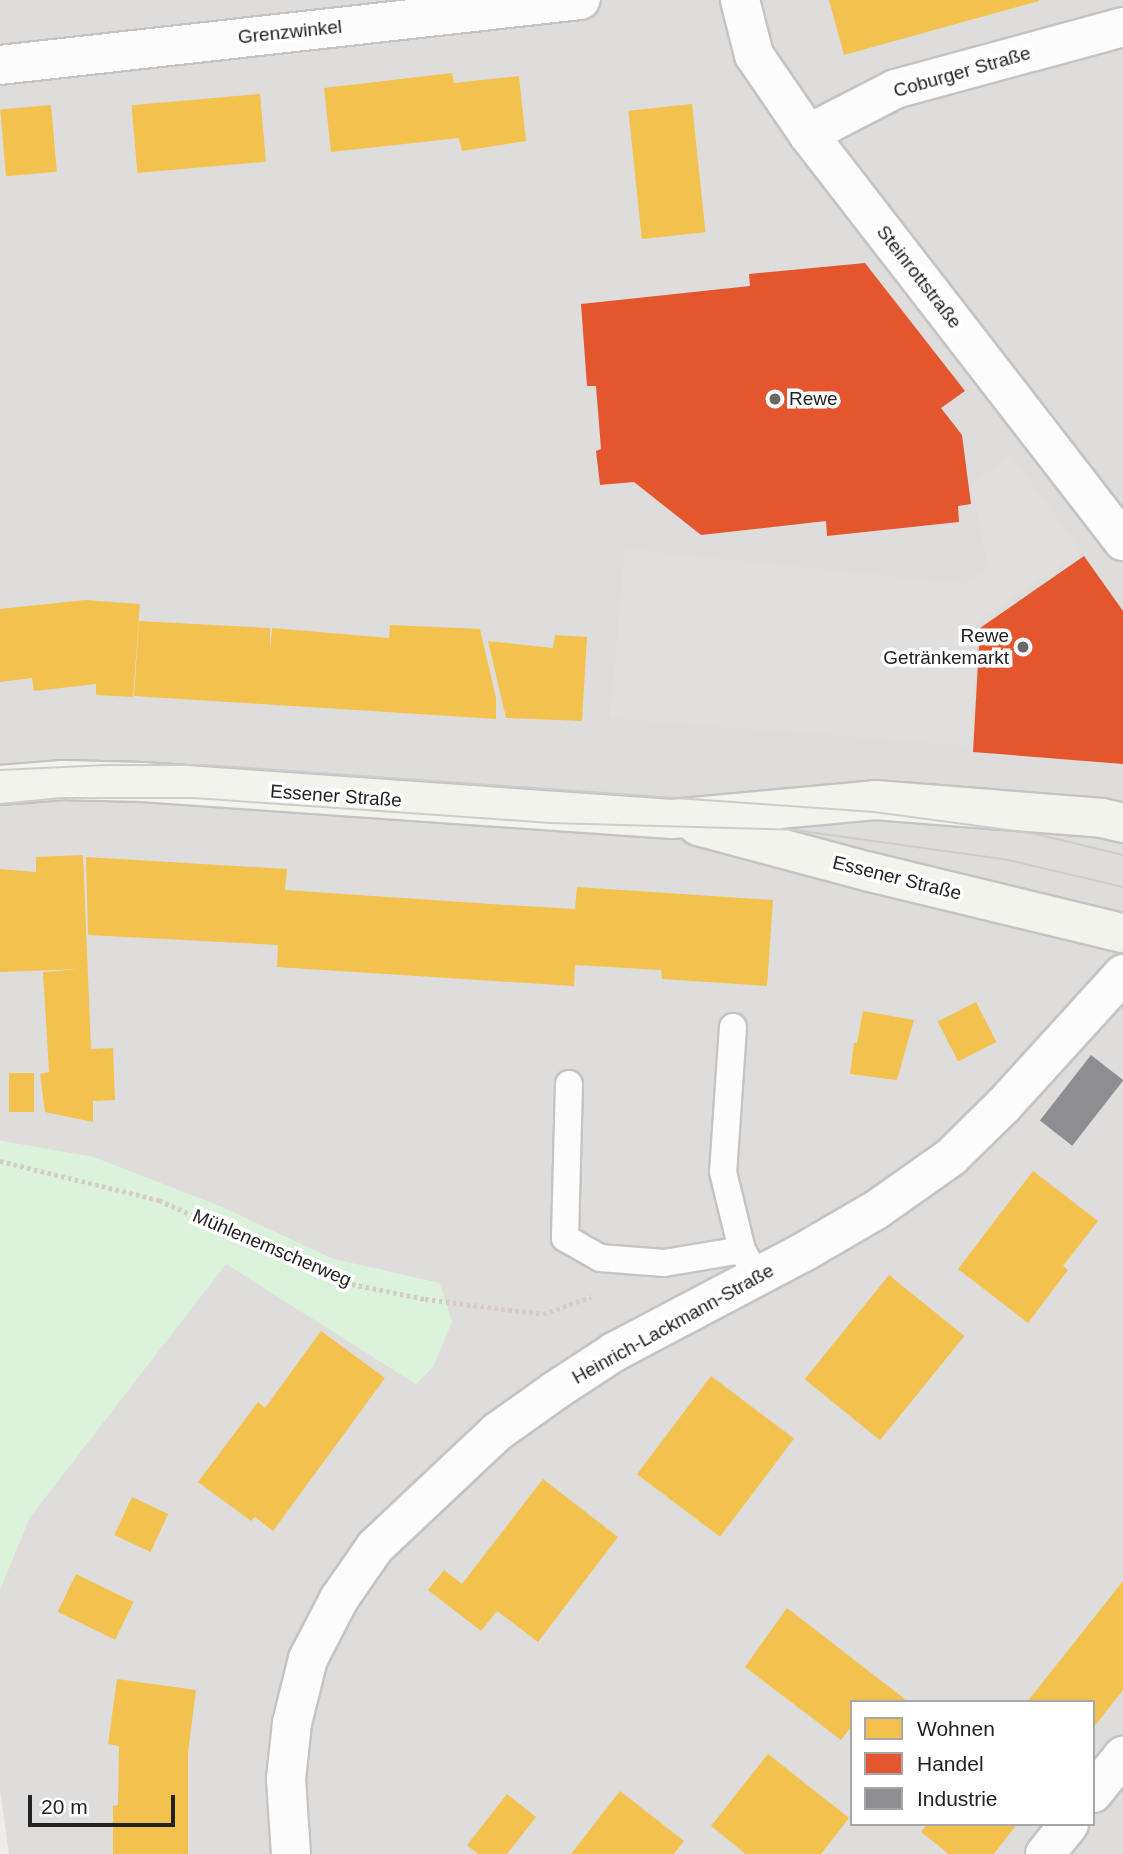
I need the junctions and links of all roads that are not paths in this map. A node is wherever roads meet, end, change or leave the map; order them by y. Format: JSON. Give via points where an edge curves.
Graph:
{"nodes":[{"id":1,"x":580,"y":0,"type":"edge"},
{"id":2,"x":740,"y":0,"type":"edge"},
{"id":3,"x":1123,"y":27,"type":"edge"},
{"id":4,"x":0,"y":65,"type":"edge"},
{"id":5,"x":808,"y":134,"type":"junction"},
{"id":6,"x":1123,"y":541,"type":"edge"},
{"id":7,"x":0,"y":785,"type":"edge"},
{"id":8,"x":672,"y":819,"type":"junction"},
{"id":9,"x":1123,"y":823,"type":"edge"},
{"id":10,"x":1123,"y":933,"type":"edge"},
{"id":11,"x":1123,"y":974,"type":"edge"},
{"id":12,"x":733,"y":1027,"type":"dead end"},
{"id":13,"x":569,"y":1084,"type":"dead end"},
{"id":14,"x":750,"y":1263,"type":"junction"},
{"id":15,"x":1123,"y":1756,"type":"edge"},
{"id":16,"x":1095,"y":1791,"type":"edge"},
{"id":17,"x":1067,"y":1826,"type":"edge"},
{"id":18,"x":291,"y":1854,"type":"edge"},
{"id":19,"x":1045,"y":1854,"type":"edge"}],
"edges":[{"from":1,"to":4,"type":"street","name":"Grenzwinkel"},
{"from":2,"to":5,"type":"street","name":"Steinrottstraße","via":[[754,55]]},
{"from":3,"to":5,"type":"street","name":"Coburger Straße","via":[[895,89]]},
{"from":5,"to":6,"type":"street","name":"Steinrottstraße"},
{"from":7,"to":8,"type":"main road","name":"Essener Straße","via":[[63,780],[144,782]]},
{"from":8,"to":9,"type":"main road","name":"Essener Straße","via":[[875,800]]},
{"from":8,"to":10,"type":"main road","name":"Essener Straße"},
{"from":11,"to":14,"type":"street","name":"Heinrich-Lackmann-Straße","via":[[951,1157],[876,1210]]},
{"from":12,"to":14,"type":"lane","via":[[723,1172]]},
{"from":13,"to":14,"type":"lane","via":[[565,1238],[600,1258]]},
{"from":14,"to":18,"type":"street","name":"Heinrich-Lackmann-Straße","via":[[497,1432],[375,1547],[339,1599],[308,1659],[292,1723],[286,1779]]},
{"from":15,"to":16,"type":"street"},
{"from":17,"to":19,"type":"street"}]}
